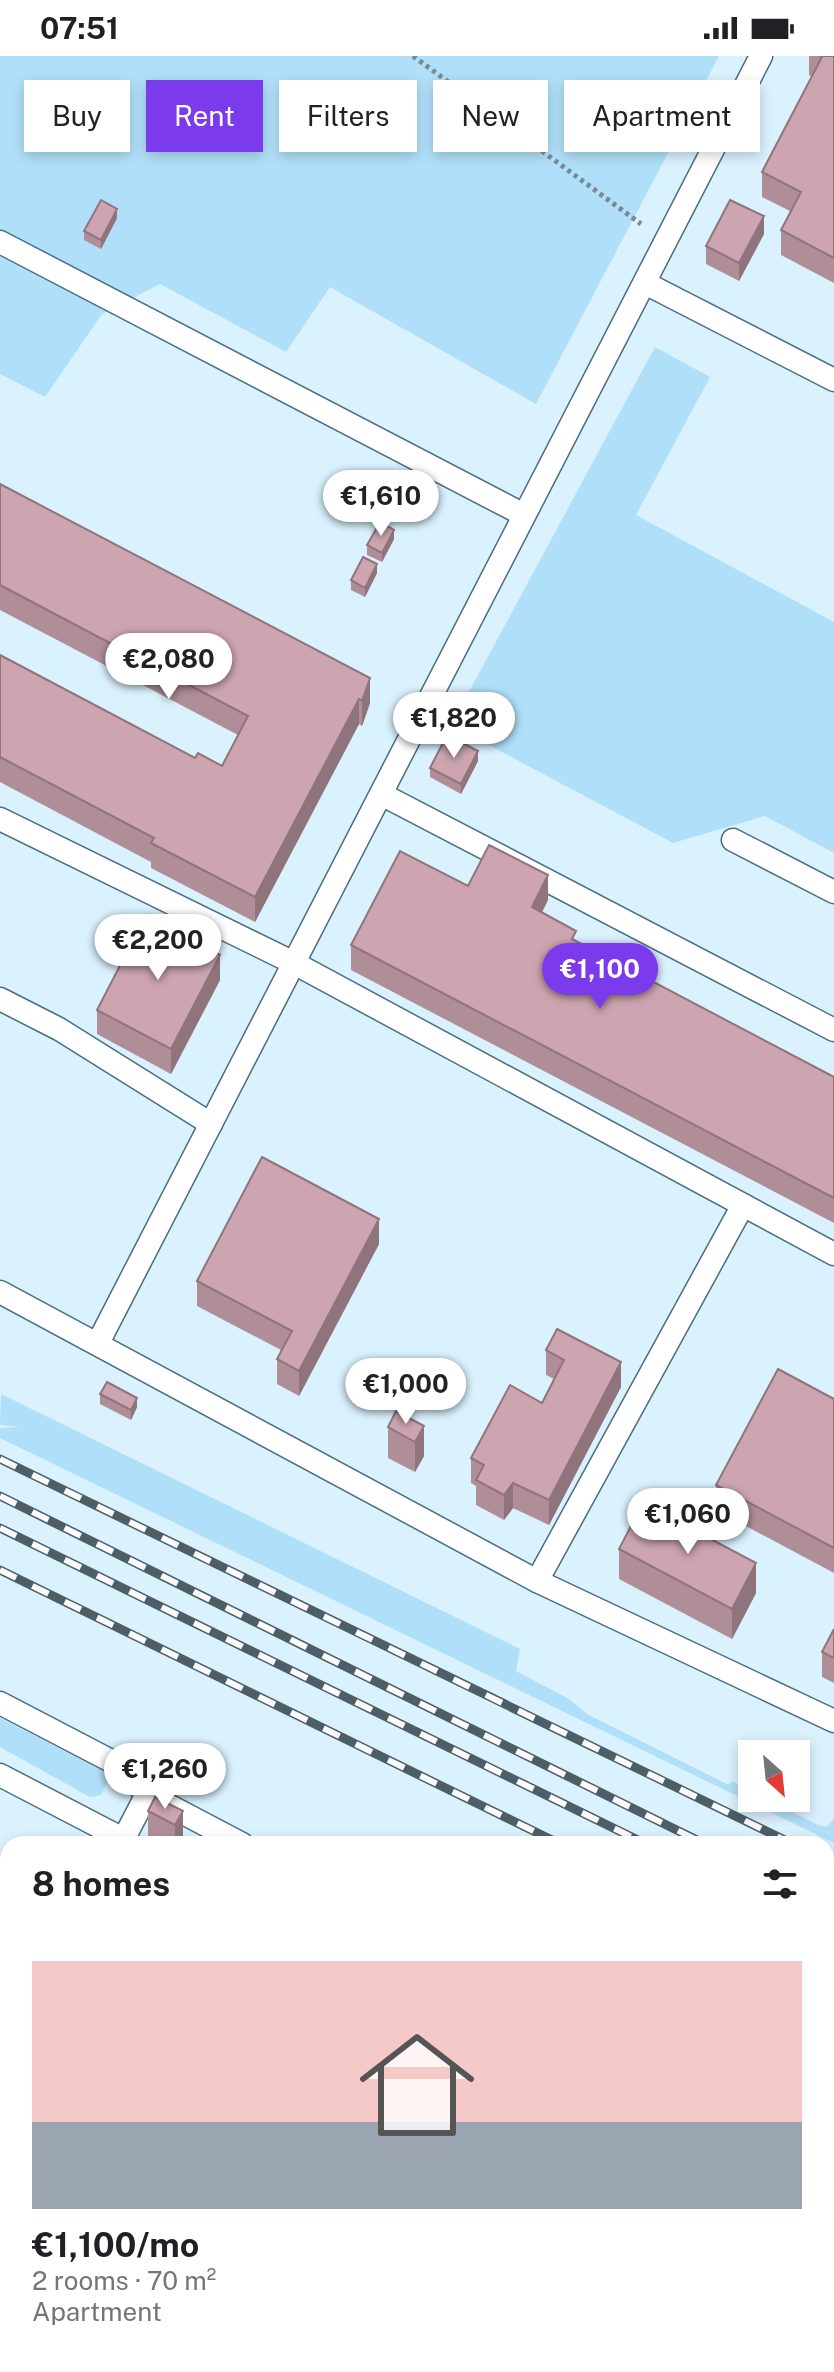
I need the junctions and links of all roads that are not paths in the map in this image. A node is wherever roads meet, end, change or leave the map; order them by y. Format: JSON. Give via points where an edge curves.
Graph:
{"nodes":[{"id":1,"x":761,"y":56,"type":"edge"},
{"id":2,"x":0,"y":242,"type":"edge"},
{"id":3,"x":645,"y":283,"type":"junction"},
{"id":4,"x":834,"y":380,"type":"edge"},
{"id":5,"x":524,"y":515,"type":"junction"},
{"id":6,"x":381,"y":794,"type":"junction"},
{"id":7,"x":0,"y":819,"type":"edge"},
{"id":8,"x":733,"y":840,"type":"dead end"},
{"id":9,"x":834,"y":892,"type":"edge"},
{"id":10,"x":294,"y":963,"type":"junction"},
{"id":11,"x":0,"y":999,"type":"edge"},
{"id":12,"x":834,"y":1030,"type":"edge"},
{"id":13,"x":211,"y":1124,"type":"junction"},
{"id":14,"x":743,"y":1205,"type":"junction"},
{"id":15,"x":834,"y":1254,"type":"edge"},
{"id":16,"x":0,"y":1292,"type":"edge"},
{"id":17,"x":98,"y":1343,"type":"junction"},
{"id":18,"x":537,"y":1581,"type":"junction"},
{"id":19,"x":0,"y":1703,"type":"edge"},
{"id":20,"x":834,"y":1721,"type":"edge"},
{"id":21,"x":0,"y":1775,"type":"edge"},
{"id":22,"x":147,"y":1794,"type":"junction"},
{"id":23,"x":113,"y":1836,"type":"edge"},
{"id":24,"x":125,"y":1836,"type":"edge"},
{"id":25,"x":227,"y":1836,"type":"edge"}],
"edges":[{"from":1,"to":3,"type":"lane"},
{"from":2,"to":5,"type":"lane"},
{"from":3,"to":4,"type":"lane"},
{"from":3,"to":5,"type":"lane"},
{"from":5,"to":6,"type":"lane"},
{"from":6,"to":10,"type":"lane"},
{"from":6,"to":12,"type":"lane"},
{"from":7,"to":10,"type":"lane"},
{"from":8,"to":9,"type":"lane"},
{"from":10,"to":13,"type":"lane"},
{"from":10,"to":14,"type":"lane"},
{"from":11,"to":13,"type":"lane","via":[[59,1029]]},
{"from":13,"to":17,"type":"lane"},
{"from":14,"to":15,"type":"lane"},
{"from":14,"to":18,"type":"lane"},
{"from":16,"to":17,"type":"lane"},
{"from":17,"to":18,"type":"lane"},
{"from":18,"to":20,"type":"lane"},
{"from":19,"to":22,"type":"lane","via":[[115,1763]]},
{"from":21,"to":23,"type":"lane"},
{"from":22,"to":24,"type":"lane"},
{"from":22,"to":25,"type":"lane"}]}
